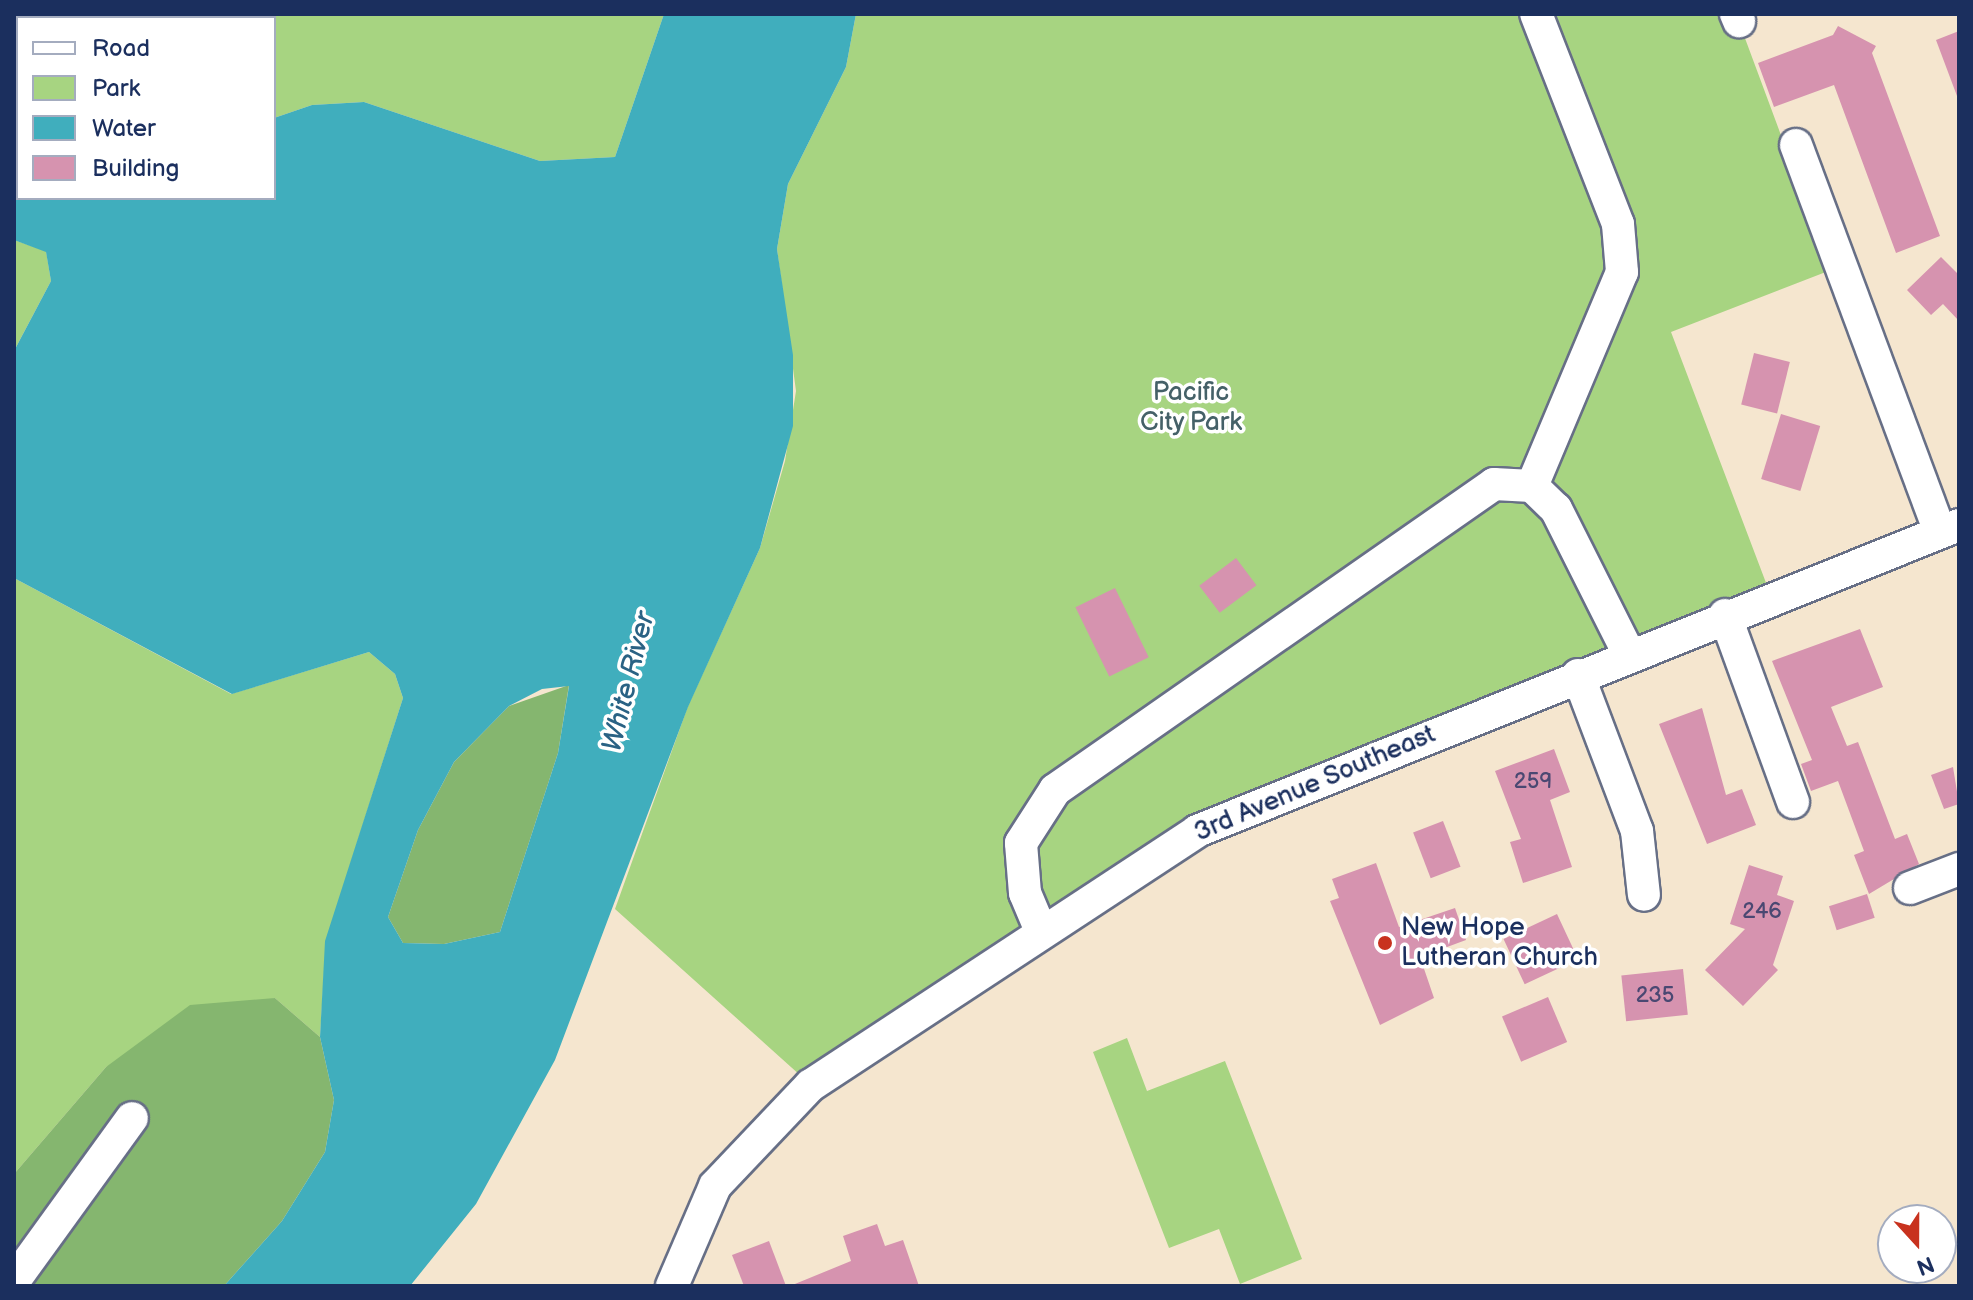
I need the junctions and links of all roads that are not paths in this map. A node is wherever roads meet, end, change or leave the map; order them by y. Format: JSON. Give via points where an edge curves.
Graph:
{"nodes":[{"id":1,"x":1536,"y":14,"type":"edge"},
{"id":2,"x":1796,"y":145,"type":"dead end"},
{"id":3,"x":1532,"y":486,"type":"junction"},
{"id":4,"x":1950,"y":529,"type":"edge"},
{"id":5,"x":1725,"y":615,"type":"junction"},
{"id":6,"x":1629,"y":654,"type":"junction"},
{"id":7,"x":1578,"y":675,"type":"junction"},
{"id":8,"x":1793,"y":802,"type":"dead end"},
{"id":9,"x":1959,"y":869,"type":"edge"},
{"id":10,"x":1910,"y":888,"type":"dead end"},
{"id":11,"x":1644,"y":895,"type":"dead end"},
{"id":12,"x":1041,"y":931,"type":"junction"},
{"id":13,"x":132,"y":1118,"type":"dead end"},
{"id":14,"x":14,"y":1281,"type":"edge"},
{"id":15,"x":672,"y":1286,"type":"edge"}],
"edges":[{"from":1,"to":3,"type":"street","via":[[1618,224],[1623,260],[1620,286]]},
{"from":2,"to":4,"type":"street"},
{"from":3,"to":6,"type":"street","via":[[1566,525]]},
{"from":3,"to":12,"type":"street","via":[[1494,484],[1460,505],[1055,790],[1021,843],[1025,893]]},
{"from":4,"to":5,"type":"street","name":"3rd Avenue Southeast"},
{"from":5,"to":6,"type":"street","name":"3rd Avenue Southeast"},
{"from":5,"to":8,"type":"street"},
{"from":6,"to":7,"type":"street","name":"3rd Avenue Southeast"},
{"from":7,"to":11,"type":"street","via":[[1637,831]]},
{"from":7,"to":12,"type":"street","name":"3rd Avenue Southeast","via":[[1197,831]]},
{"from":9,"to":10,"type":"street"},
{"from":12,"to":15,"type":"street","name":"3rd Avenue Southeast","via":[[869,1042],[764,1129],[715,1186]]},
{"from":13,"to":14,"type":"street"}]}
